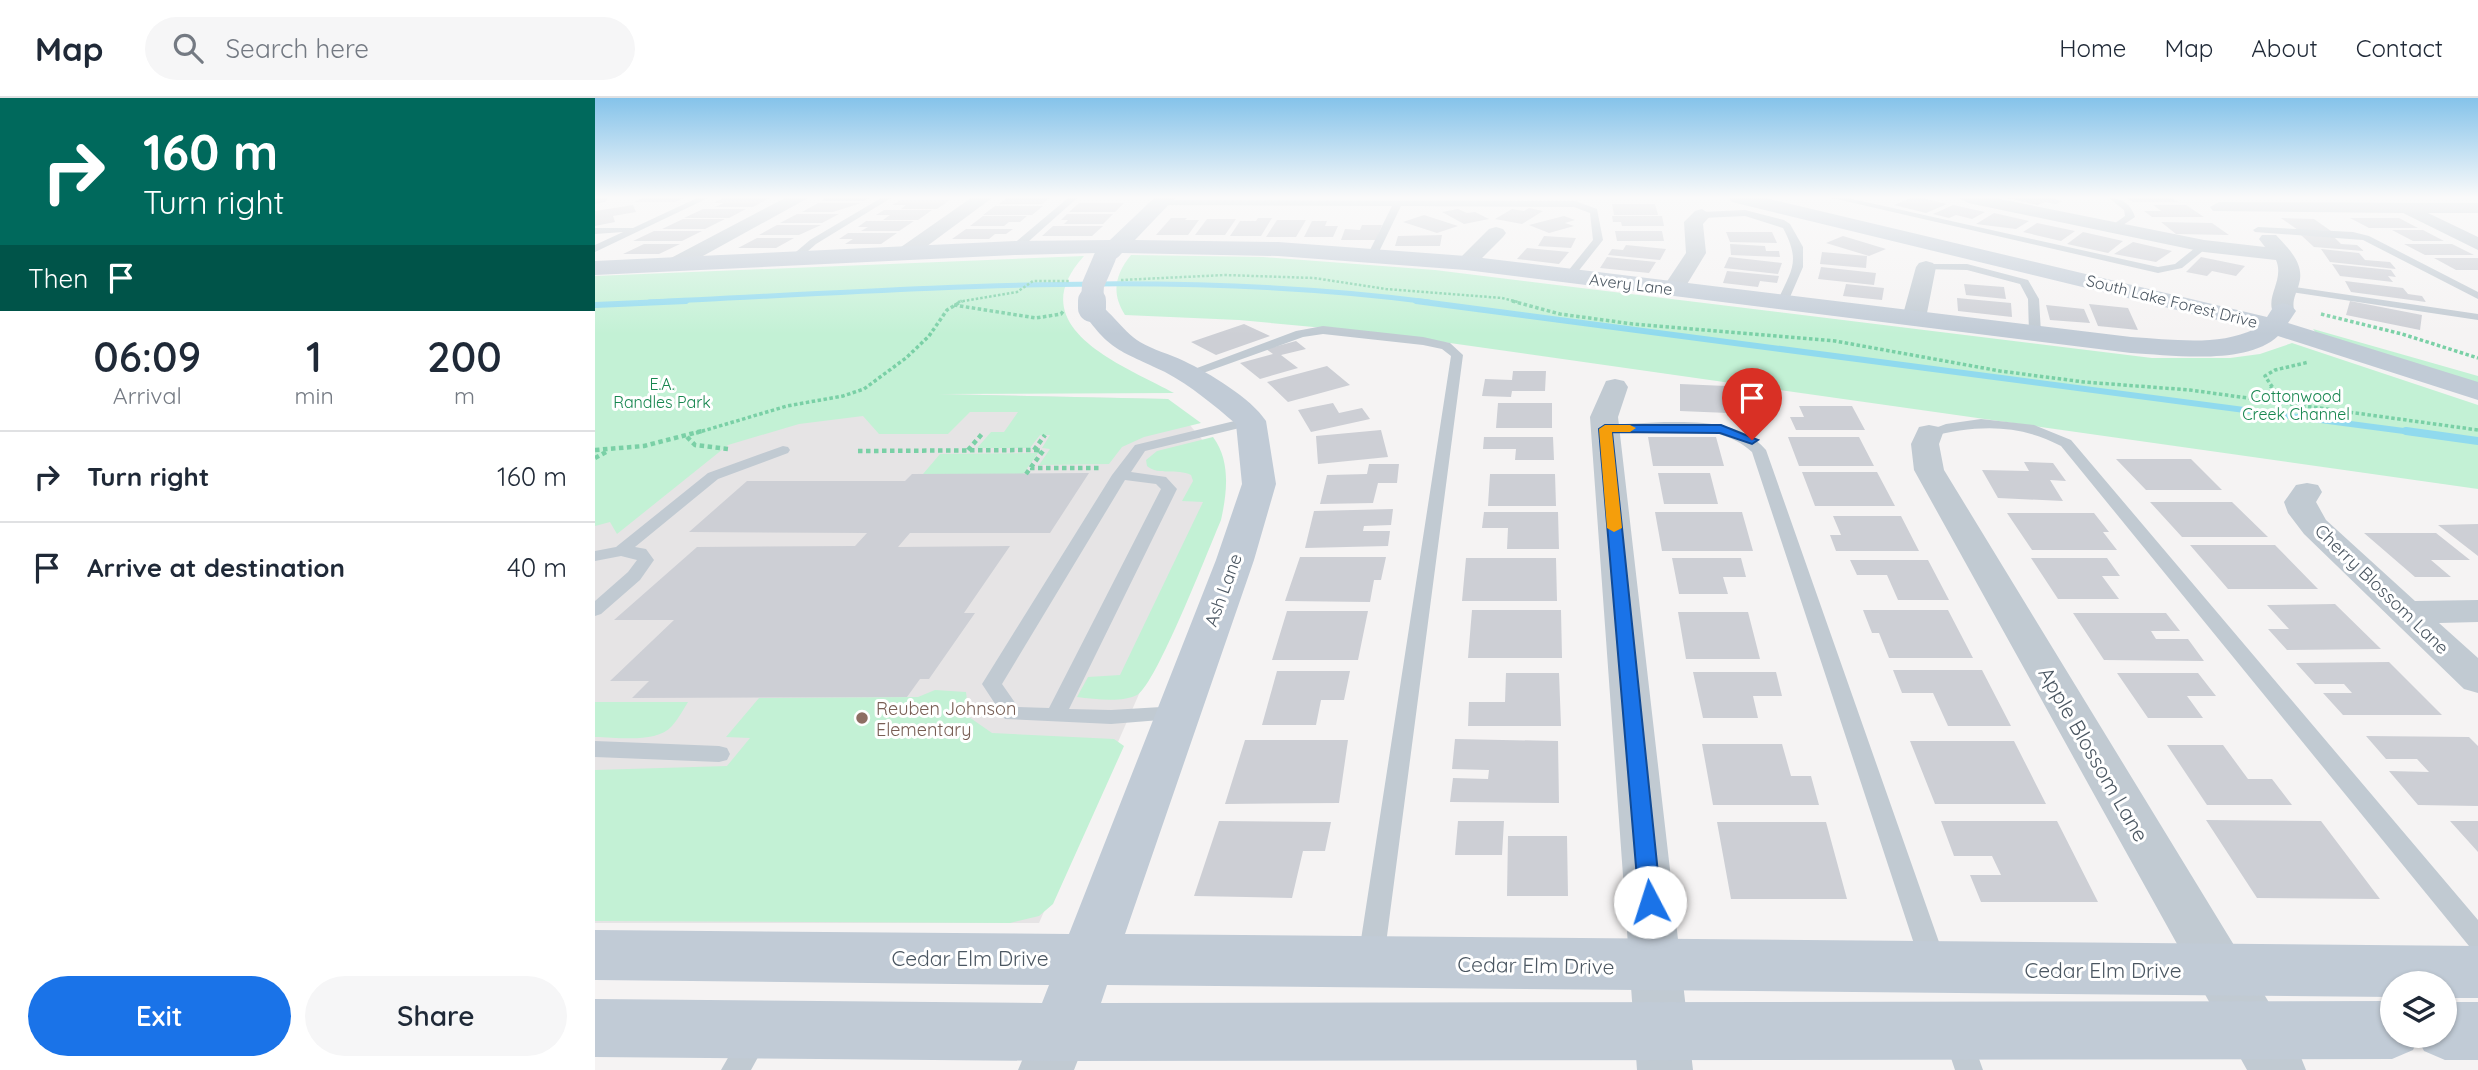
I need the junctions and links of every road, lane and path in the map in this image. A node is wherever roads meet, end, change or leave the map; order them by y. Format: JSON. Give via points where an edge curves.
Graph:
{"nodes":[{"id":1,"x":713,"y":243,"type":"edge"},
{"id":2,"x":811,"y":243,"type":"edge"},
{"id":3,"x":919,"y":243,"type":"edge"},
{"id":4,"x":1020,"y":243,"type":"edge"},
{"id":5,"x":1125,"y":243,"type":"edge"},
{"id":6,"x":1378,"y":243,"type":"edge"},
{"id":7,"x":1486,"y":243,"type":"edge"},
{"id":8,"x":1595,"y":243,"type":"edge"},
{"id":9,"x":1695,"y":243,"type":"edge"},
{"id":10,"x":1796,"y":243,"type":"edge"},
{"id":11,"x":1934,"y":243,"type":"edge"},
{"id":12,"x":1998,"y":243,"type":"edge"},
{"id":13,"x":2039,"y":243,"type":"edge"},
{"id":14,"x":2191,"y":243,"type":"edge"},
{"id":15,"x":2271,"y":243,"type":"edge"},
{"id":16,"x":2375,"y":243,"type":"edge"},
{"id":17,"x":2204,"y":246,"type":"junction"},
{"id":18,"x":1015,"y":248,"type":"junction"},
{"id":19,"x":908,"y":251,"type":"junction"},
{"id":20,"x":2283,"y":255,"type":"junction"},
{"id":21,"x":1372,"y":256,"type":"junction"},
{"id":22,"x":795,"y":257,"type":"junction"},
{"id":23,"x":676,"y":263,"type":"junction"},
{"id":24,"x":1466,"y":263,"type":"junction"},
{"id":25,"x":1926,"y":267,"type":"joint"},
{"id":26,"x":595,"y":268,"type":"edge"},
{"id":27,"x":1569,"y":276,"type":"junction"},
{"id":28,"x":1094,"y":279,"type":"junction"},
{"id":29,"x":1673,"y":289,"type":"junction"},
{"id":30,"x":2478,"y":296,"type":"edge"},
{"id":31,"x":1783,"y":302,"type":"junction"},
{"id":32,"x":953,"y":304,"type":"junction"},
{"id":33,"x":2282,"y":308,"type":"junction"},
{"id":34,"x":2478,"y":317,"type":"edge"},
{"id":35,"x":1914,"y":318,"type":"junction"},
{"id":36,"x":2035,"y":333,"type":"junction"},
{"id":37,"x":2478,"y":358,"type":"edge"},
{"id":38,"x":2321,"y":360,"type":"dead end"},
{"id":39,"x":2478,"y":366,"type":"edge"},
{"id":40,"x":1187,"y":374,"type":"junction"},
{"id":41,"x":1615,"y":387,"type":"dead end"},
{"id":42,"x":2271,"y":387,"type":"junction"},
{"id":43,"x":2478,"y":391,"type":"edge"},
{"id":44,"x":2258,"y":400,"type":"junction"},
{"id":45,"x":2310,"y":407,"type":"junction"},
{"id":46,"x":1251,"y":421,"type":"junction"},
{"id":47,"x":1605,"y":429,"type":"junction"},
{"id":48,"x":2478,"y":430,"type":"edge"},
{"id":49,"x":1929,"y":433,"type":"joint"},
{"id":50,"x":982,"y":434,"type":"dead end"},
{"id":51,"x":1045,"y":435,"type":"dead end"},
{"id":52,"x":686,"y":437,"type":"junction"},
{"id":53,"x":728,"y":449,"type":"dead end"},
{"id":54,"x":595,"y":450,"type":"edge"},
{"id":55,"x":608,"y":450,"type":"junction"},
{"id":56,"x":783,"y":450,"type":"dead end"},
{"id":57,"x":1034,"y":450,"type":"junction"},
{"id":58,"x":858,"y":451,"type":"dead end"},
{"id":59,"x":967,"y":451,"type":"junction"},
{"id":60,"x":595,"y":458,"type":"edge"},
{"id":61,"x":1030,"y":468,"type":"junction"},
{"id":62,"x":1103,"y":468,"type":"dead end"},
{"id":63,"x":1026,"y":474,"type":"dead end"},
{"id":64,"x":1120,"y":475,"type":"junction"},
{"id":65,"x":2307,"y":492,"type":"dead end"},
{"id":66,"x":621,"y":551,"type":"junction"},
{"id":67,"x":595,"y":556,"type":"edge"},
{"id":68,"x":595,"y":610,"type":"edge"},
{"id":69,"x":2478,"y":611,"type":"edge"},
{"id":70,"x":2405,"y":612,"type":"junction"},
{"id":71,"x":2478,"y":680,"type":"edge"},
{"id":72,"x":1179,"y":713,"type":"junction"},
{"id":73,"x":1056,"y":715,"type":"junction"},
{"id":74,"x":595,"y":749,"type":"edge"},
{"id":75,"x":719,"y":754,"type":"dead end"},
{"id":76,"x":2478,"y":938,"type":"edge"},
{"id":77,"x":595,"y":956,"type":"edge"},
{"id":78,"x":1089,"y":959,"type":"junction"},
{"id":79,"x":1371,"y":962,"type":"junction"},
{"id":80,"x":1656,"y":966,"type":"junction"},
{"id":81,"x":1935,"y":968,"type":"junction"},
{"id":82,"x":2220,"y":970,"type":"junction"},
{"id":83,"x":2478,"y":972,"type":"edge"},
{"id":84,"x":595,"y":1028,"type":"edge"},
{"id":85,"x":2457,"y":1031,"type":"edge"},
{"id":86,"x":2478,"y":1031,"type":"edge"},
{"id":87,"x":2380,"y":1032,"type":"edge"},
{"id":88,"x":748,"y":1049,"type":"edge"},
{"id":89,"x":2266,"y":1049,"type":"edge"},
{"id":90,"x":1664,"y":1050,"type":"edge"},
{"id":91,"x":1962,"y":1050,"type":"edge"},
{"id":92,"x":1053,"y":1051,"type":"edge"}],
"edges":[{"from":1,"to":23,"type":"street"},
{"from":2,"to":22,"type":"lane"},
{"from":3,"to":19,"type":"street"},
{"from":4,"to":18,"type":"lane"},
{"from":5,"to":28,"type":"street"},
{"from":6,"to":21,"type":"lane"},
{"from":7,"to":24,"type":"street"},
{"from":8,"to":27,"type":"lane"},
{"from":9,"to":29,"type":"street","via":[[1696,253]]},
{"from":10,"to":31,"type":"lane","via":[[1798,267]]},
{"from":11,"to":33,"type":"street","name":"South Lake Forest Drive","via":[[2125,288]]},
{"from":12,"to":33,"type":"street","name":"South Lake Forest Drive"},
{"from":13,"to":17,"type":"lane","via":[[2158,270],[2178,266]]},
{"from":14,"to":17,"type":"street"},
{"from":15,"to":20,"type":"street"},
{"from":16,"to":30,"type":"lane"},
{"from":17,"to":20,"type":"street"},
{"from":18,"to":19,"type":"street","name":"Avery Lane"},
{"from":18,"to":28,"type":"street","name":"Avery Lane"},
{"from":19,"to":22,"type":"street","name":"Avery Lane"},
{"from":20,"to":33,"type":"street","via":[[2292,282]]},
{"from":21,"to":24,"type":"street","name":"Avery Lane"},
{"from":21,"to":28,"type":"street","name":"Avery Lane","via":[[1266,249]]},
{"from":22,"to":23,"type":"street","name":"Avery Lane"},
{"from":23,"to":26,"type":"street","name":"Avery Lane"},
{"from":24,"to":27,"type":"street","name":"Avery Lane"},
{"from":25,"to":35,"type":"street"},
{"from":25,"to":36,"type":"lane","via":[[1967,267],[2024,282],[2031,288]]},
{"from":27,"to":29,"type":"street","name":"Avery Lane"},
{"from":28,"to":32,"type":"path","via":[[1033,281],[1028,287]]},
{"from":28,"to":32,"type":"path","via":[[1061,314],[1036,318]]},
{"from":28,"to":40,"type":"street","via":[[1111,332],[1132,348]]},
{"from":28,"to":44,"type":"path","via":[[1314,278],[1502,298],[1560,314],[1633,324],[1835,341],[2000,371]]},
{"from":29,"to":31,"type":"street","name":"Avery Lane"},
{"from":31,"to":35,"type":"street","name":"Avery Lane"},
{"from":32,"to":52,"type":"path","via":[[933,332],[866,388]]},
{"from":33,"to":34,"type":"lane"},
{"from":33,"to":36,"type":"street","name":"Avery Lane","via":[[2263,335],[2229,345],[2131,345]]},
{"from":33,"to":37,"type":"path","via":[[2402,334]]},
{"from":33,"to":39,"type":"street","name":"South Lake Forest Drive"},
{"from":33,"to":43,"type":"street","name":"South Lake Forest Drive","via":[[2374,356]]},
{"from":35,"to":36,"type":"street","name":"Avery Lane"},
{"from":38,"to":42,"type":"path","via":[[2274,370],[2265,376]]},
{"from":40,"to":46,"type":"street"},
{"from":40,"to":79,"type":"lane","via":[[1323,330],[1423,341],[1446,346],[1457,355]]},
{"from":41,"to":47,"type":"street","via":[[1604,417]]},
{"from":42,"to":44,"type":"path","via":[[2270,393]]},
{"from":42,"to":45,"type":"path"},
{"from":44,"to":45,"type":"path"},
{"from":45,"to":48,"type":"path"},
{"from":46,"to":64,"type":"lane","via":[[1140,448]]},
{"from":46,"to":72,"type":"street","name":"Ash Lane","via":[[1259,484]]},
{"from":47,"to":80,"type":"street"},
{"from":47,"to":81,"type":"lane","via":[[1721,429],[1745,436],[1759,450]]},
{"from":49,"to":76,"type":"lane","via":[[1967,424],[2002,424],[2045,433],[2071,446]]},
{"from":49,"to":82,"type":"street","name":"Apple Blossom Lane","via":[[1925,444],[1929,470]]},
{"from":50,"to":59,"type":"path"},
{"from":51,"to":57,"type":"path"},
{"from":52,"to":53,"type":"path","via":[[695,445]]},
{"from":52,"to":55,"type":"path"},
{"from":54,"to":55,"type":"path"},
{"from":55,"to":60,"type":"path"},
{"from":56,"to":66,"type":"lane","via":[[713,476]]},
{"from":57,"to":59,"type":"path"},
{"from":57,"to":61,"type":"path","via":[[1043,451]]},
{"from":58,"to":59,"type":"path"},
{"from":61,"to":62,"type":"path"},
{"from":61,"to":63,"type":"path"},
{"from":64,"to":73,"type":"lane","via":[[1161,480],[1169,489]]},
{"from":64,"to":73,"type":"lane","via":[[992,684],[1012,714]]},
{"from":65,"to":70,"type":"street","name":"Cherry Blossom Lane","via":[[2301,502],[2315,527]]},
{"from":66,"to":67,"type":"lane"},
{"from":66,"to":68,"type":"lane","via":[[640,552],[646,559],[634,576]]},
{"from":69,"to":70,"type":"street"},
{"from":70,"to":71,"type":"street","name":"Cherry Blossom Lane"},
{"from":72,"to":73,"type":"lane"},
{"from":72,"to":78,"type":"street","name":"Ash Lane"},
{"from":74,"to":75,"type":"lane"},
{"from":77,"to":78,"type":"street","name":"Cedar Elm Drive"},
{"from":78,"to":79,"type":"street","name":"Cedar Elm Drive"},
{"from":78,"to":92,"type":"street","name":"Ash Lane"},
{"from":79,"to":80,"type":"street","name":"Cedar Elm Drive"},
{"from":80,"to":81,"type":"street","name":"Cedar Elm Drive"},
{"from":80,"to":90,"type":"street"},
{"from":81,"to":82,"type":"street","name":"Cedar Elm Drive"},
{"from":82,"to":83,"type":"street","name":"Cedar Elm Drive"},
{"from":82,"to":89,"type":"street","name":"Apple Blossom Lane"},
{"from":84,"to":88,"type":"street"},
{"from":85,"to":86,"type":"street"},
{"from":87,"to":89,"type":"street"},
{"from":88,"to":92,"type":"street"},
{"from":89,"to":91,"type":"street"},
{"from":90,"to":91,"type":"street"},
{"from":90,"to":92,"type":"street"}]}
